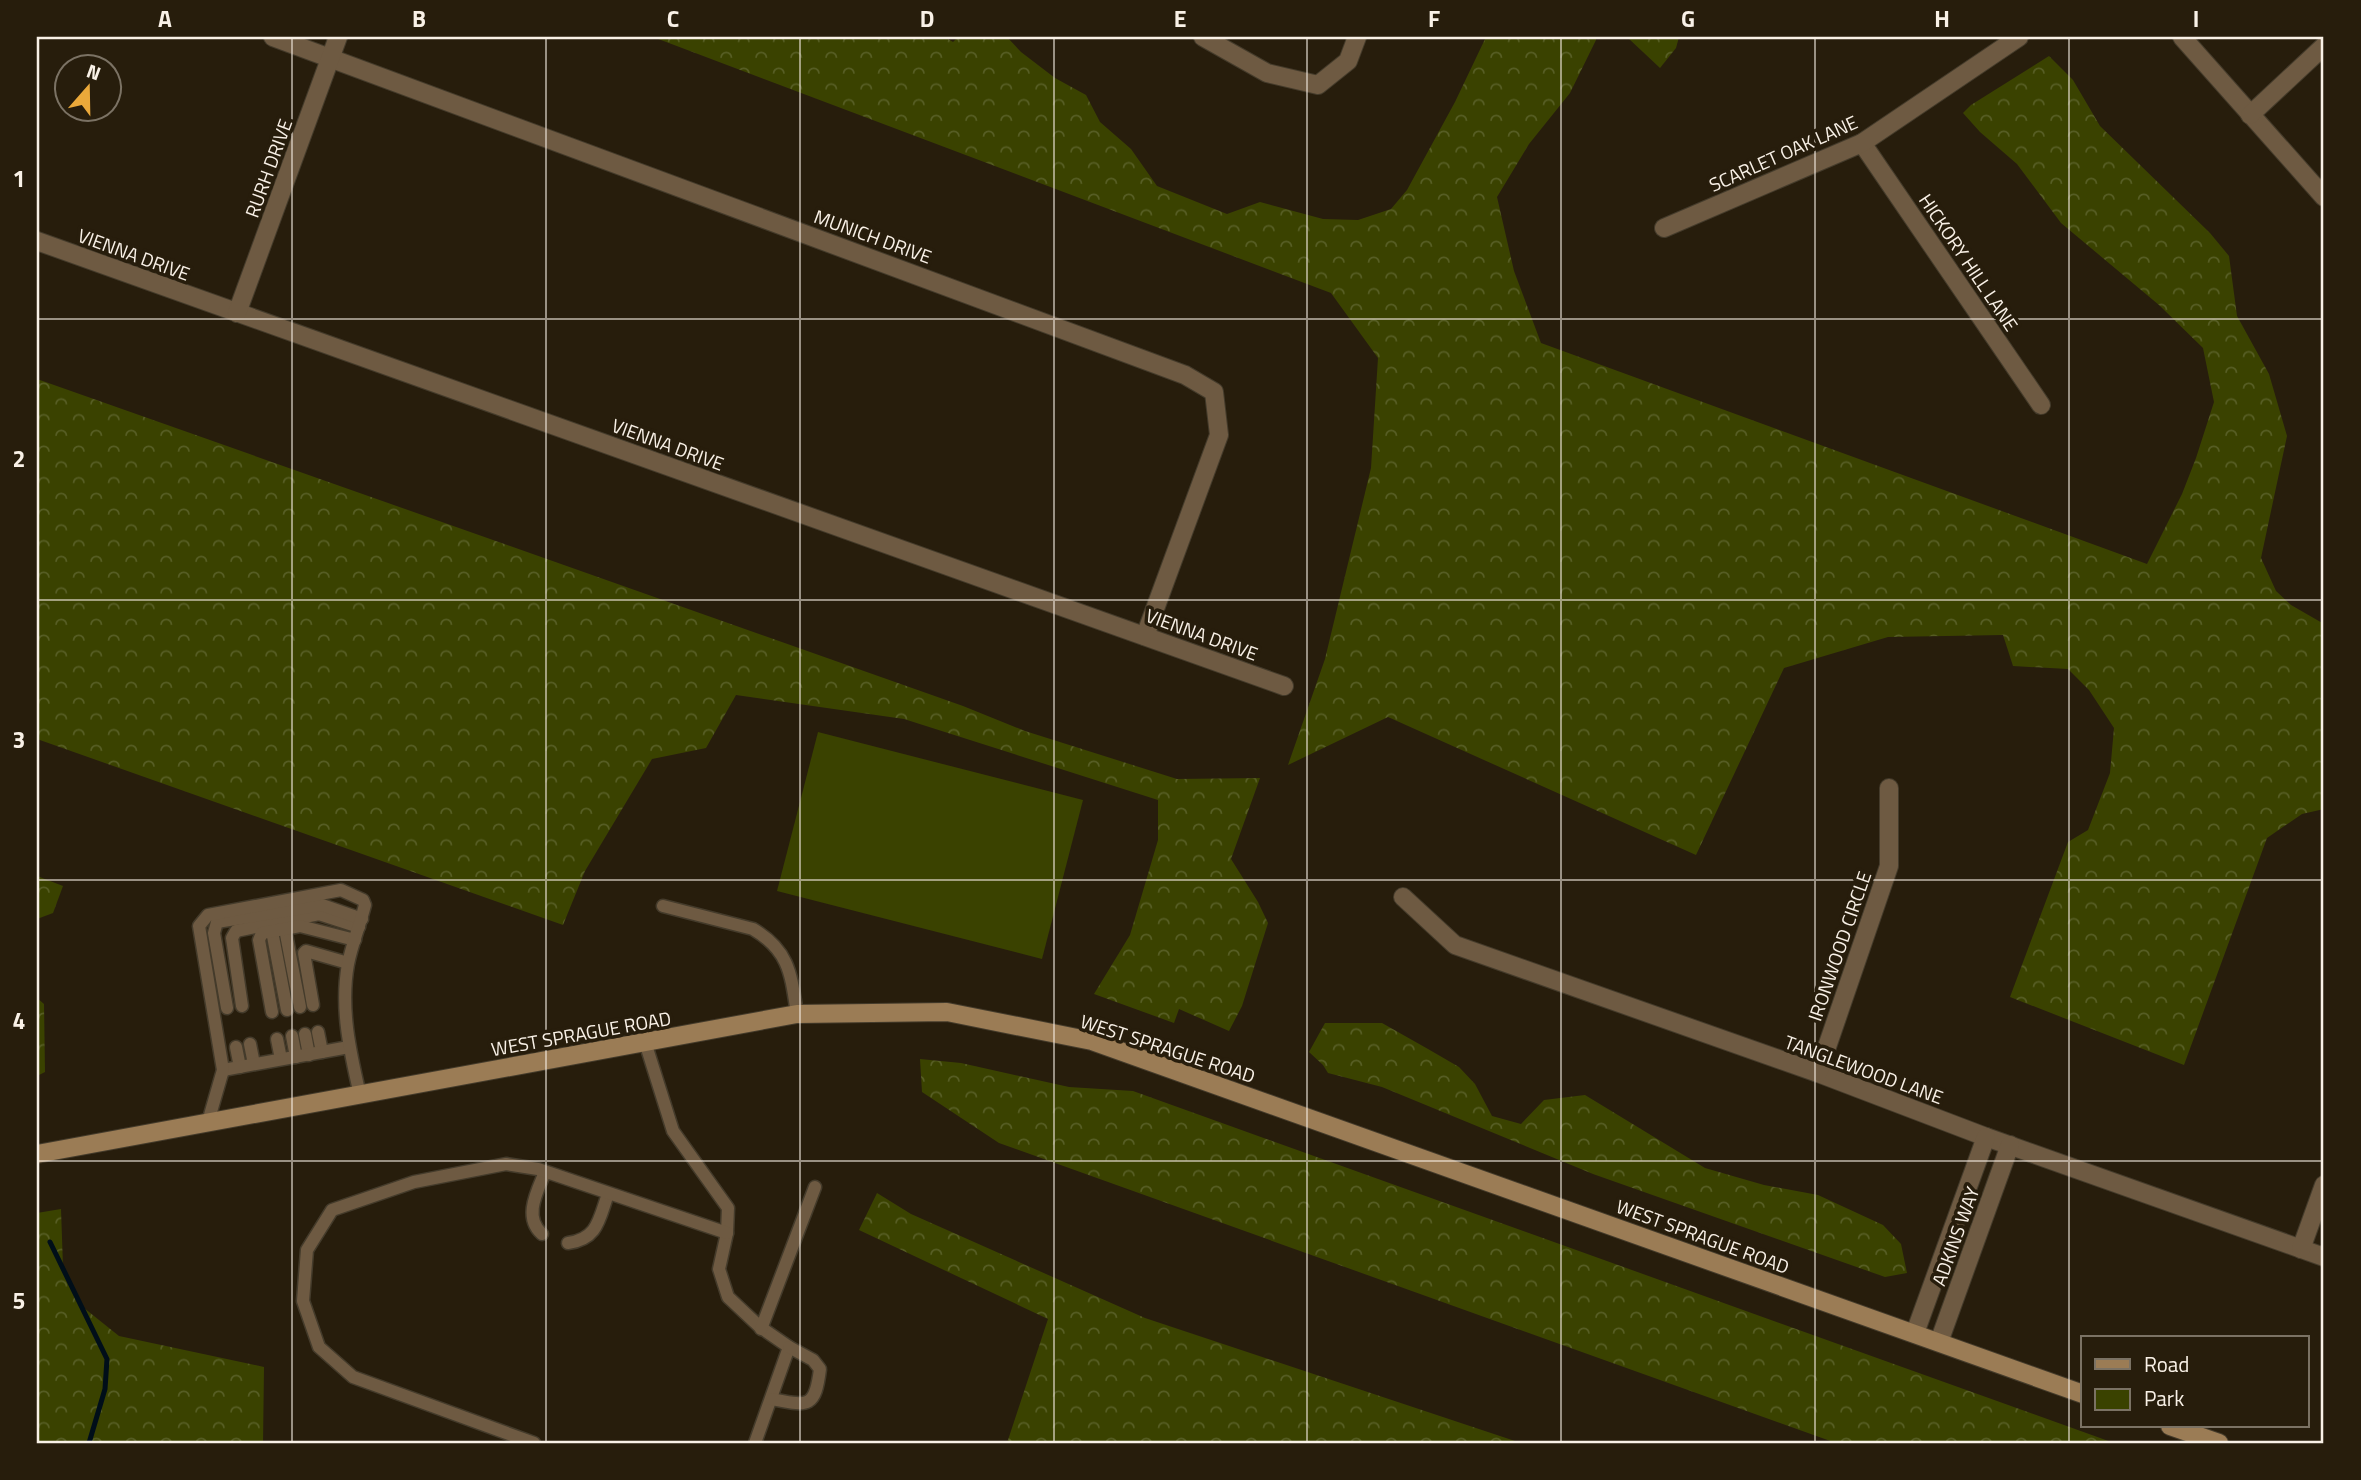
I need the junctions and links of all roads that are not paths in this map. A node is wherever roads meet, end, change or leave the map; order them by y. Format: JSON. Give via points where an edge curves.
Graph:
{"nodes":[{"id":1,"x":273,"y":37,"type":"edge"},
{"id":2,"x":338,"y":37,"type":"edge"},
{"id":3,"x":1203,"y":37,"type":"edge"},
{"id":4,"x":1357,"y":37,"type":"edge"},
{"id":5,"x":2019,"y":37,"type":"edge"},
{"id":6,"x":2182,"y":37,"type":"edge"},
{"id":7,"x":2324,"y":46,"type":"edge"},
{"id":8,"x":330,"y":57,"type":"junction"},
{"id":9,"x":2250,"y":115,"type":"junction"},
{"id":10,"x":1862,"y":143,"type":"junction"},
{"id":11,"x":2324,"y":197,"type":"edge"},
{"id":12,"x":1664,"y":228,"type":"dead end"},
{"id":13,"x":37,"y":241,"type":"edge"},
{"id":14,"x":237,"y":313,"type":"junction"},
{"id":15,"x":2041,"y":405,"type":"dead end"},
{"id":16,"x":1145,"y":636,"type":"junction"},
{"id":17,"x":1284,"y":686,"type":"dead end"},
{"id":18,"x":1889,"y":788,"type":"dead end"},
{"id":19,"x":1403,"y":897,"type":"dead end"},
{"id":20,"x":663,"y":906,"type":"dead end"},
{"id":21,"x":285,"y":929,"type":"junction"},
{"id":22,"x":359,"y":929,"type":"junction"},
{"id":23,"x":272,"y":931,"type":"junction"},
{"id":24,"x":348,"y":963,"type":"junction"},
{"id":25,"x":242,"y":1006,"type":"dead end"},
{"id":26,"x":300,"y":1007,"type":"junction"},
{"id":27,"x":227,"y":1008,"type":"dead end"},
{"id":28,"x":272,"y":1012,"type":"dead end"},
{"id":29,"x":797,"y":1014,"type":"junction"},
{"id":30,"x":277,"y":1039,"type":"dead end"},
{"id":31,"x":645,"y":1042,"type":"junction"},
{"id":32,"x":250,"y":1044,"type":"dead end"},
{"id":33,"x":236,"y":1047,"type":"dead end"},
{"id":34,"x":349,"y":1047,"type":"junction"},
{"id":35,"x":309,"y":1054,"type":"junction"},
{"id":36,"x":281,"y":1059,"type":"junction"},
{"id":37,"x":254,"y":1064,"type":"junction"},
{"id":38,"x":240,"y":1067,"type":"junction"},
{"id":39,"x":223,"y":1070,"type":"junction"},
{"id":40,"x":1818,"y":1073,"type":"junction"},
{"id":41,"x":360,"y":1095,"type":"junction"},
{"id":42,"x":208,"y":1122,"type":"junction"},
{"id":43,"x":1986,"y":1137,"type":"junction"},
{"id":44,"x":2010,"y":1145,"type":"junction"},
{"id":45,"x":37,"y":1154,"type":"edge"},
{"id":46,"x":545,"y":1172,"type":"junction"},
{"id":47,"x":2324,"y":1185,"type":"edge"},
{"id":48,"x":816,"y":1187,"type":"dead end"},
{"id":49,"x":608,"y":1194,"type":"junction"},
{"id":50,"x":727,"y":1233,"type":"junction"},
{"id":51,"x":542,"y":1234,"type":"dead end"},
{"id":52,"x":568,"y":1243,"type":"dead end"},
{"id":53,"x":2301,"y":1249,"type":"junction"},
{"id":54,"x":2324,"y":1257,"type":"edge"},
{"id":55,"x":761,"y":1329,"type":"junction"},
{"id":56,"x":1915,"y":1333,"type":"junction"},
{"id":57,"x":1939,"y":1342,"type":"junction"},
{"id":58,"x":789,"y":1347,"type":"junction"},
{"id":59,"x":2081,"y":1393,"type":"edge"},
{"id":60,"x":772,"y":1399,"type":"junction"},
{"id":61,"x":2177,"y":1428,"type":"edge"},
{"id":62,"x":507,"y":1439,"type":"edge"},
{"id":63,"x":534,"y":1443,"type":"edge"},
{"id":64,"x":755,"y":1443,"type":"edge"},
{"id":65,"x":2219,"y":1443,"type":"edge"}],
"edges":[{"from":1,"to":8,"type":"street","name":"MUNICH DRIVE"},
{"from":2,"to":8,"type":"street","name":"RURH DRIVE"},
{"from":3,"to":4,"type":"street","via":[[1267,73],[1318,85],[1348,61]]},
{"from":5,"to":10,"type":"street","name":"SCARLET OAK LANE"},
{"from":6,"to":9,"type":"street"},
{"from":7,"to":9,"type":"street"},
{"from":8,"to":14,"type":"street","name":"RURH DRIVE"},
{"from":8,"to":16,"type":"street","name":"MUNICH DRIVE","via":[[1185,375],[1214,392],[1219,435]]},
{"from":9,"to":11,"type":"street"},
{"from":10,"to":12,"type":"street","name":"SCARLET OAK LANE"},
{"from":10,"to":15,"type":"street","name":"HICKORY HILL LANE"},
{"from":13,"to":14,"type":"street","name":"VIENNA DRIVE"},
{"from":14,"to":16,"type":"street","name":"VIENNA DRIVE"},
{"from":16,"to":17,"type":"street","name":"VIENNA DRIVE"},
{"from":18,"to":40,"type":"street","name":"IRONWOOD CIRCLE","via":[[1889,866]]},
{"from":19,"to":40,"type":"street","name":"TANGLEWOOD LANE","via":[[1455,946]]},
{"from":20,"to":29,"type":"lane","via":[[753,929],[766,937],[791,974]]},
{"from":21,"to":22,"type":"lane"},
{"from":21,"to":23,"type":"lane"},
{"from":21,"to":26,"type":"lane"},
{"from":22,"to":24,"type":"lane"},
{"from":22,"to":25,"type":"lane","via":[[319,914],[236,930],[232,938]]},
{"from":22,"to":27,"type":"lane","via":[[322,905],[217,922],[214,933]]},
{"from":22,"to":39,"type":"lane","via":[[363,900],[341,890],[208,915],[199,926]]},
{"from":23,"to":26,"type":"lane"},
{"from":23,"to":28,"type":"lane","via":[[262,933],[259,940]]},
{"from":24,"to":26,"type":"lane","via":[[306,951]]},
{"from":24,"to":34,"type":"lane"},
{"from":29,"to":31,"type":"street","name":"WEST SPRAGUE ROAD"},
{"from":29,"to":56,"type":"street","name":"WEST SPRAGUE ROAD","via":[[947,1012],[1092,1041]]},
{"from":30,"to":36,"type":"lane"},
{"from":31,"to":41,"type":"street","name":"WEST SPRAGUE ROAD"},
{"from":31,"to":50,"type":"lane","via":[[673,1131],[728,1208]]},
{"from":32,"to":37,"type":"lane"},
{"from":33,"to":38,"type":"lane"},
{"from":34,"to":35,"type":"lane"},
{"from":34,"to":41,"type":"lane"},
{"from":35,"to":35,"type":"lane","via":[[305,1034]]},
{"from":35,"to":36,"type":"lane"},
{"from":36,"to":37,"type":"lane"},
{"from":37,"to":38,"type":"lane"},
{"from":38,"to":39,"type":"lane"},
{"from":39,"to":42,"type":"lane"},
{"from":40,"to":43,"type":"street","name":"TANGLEWOOD LANE"},
{"from":41,"to":42,"type":"street","name":"WEST SPRAGUE ROAD"},
{"from":42,"to":45,"type":"street","name":"WEST SPRAGUE ROAD"},
{"from":43,"to":44,"type":"street","name":"TANGLEWOOD LANE"},
{"from":43,"to":56,"type":"street","name":"ADKINS WAY"},
{"from":44,"to":53,"type":"street","name":"TANGLEWOOD LANE"},
{"from":44,"to":57,"type":"street","name":"ADKINS WAY"},
{"from":46,"to":49,"type":"lane"},
{"from":46,"to":51,"type":"lane","via":[[532,1218]]},
{"from":46,"to":62,"type":"lane","via":[[506,1164],[414,1182],[332,1210],[307,1250],[303,1301],[319,1347],[353,1377]]},
{"from":47,"to":53,"type":"street"},
{"from":48,"to":55,"type":"lane"},
{"from":49,"to":50,"type":"lane"},
{"from":49,"to":52,"type":"lane","via":[[595,1230],[582,1241]]},
{"from":50,"to":55,"type":"lane","via":[[719,1269],[728,1297]]},
{"from":53,"to":54,"type":"street","name":"TANGLEWOOD LANE"},
{"from":55,"to":58,"type":"lane"},
{"from":56,"to":57,"type":"street","name":"WEST SPRAGUE ROAD"},
{"from":57,"to":59,"type":"street","name":"WEST SPRAGUE ROAD"},
{"from":58,"to":60,"type":"lane"},
{"from":58,"to":60,"type":"lane","via":[[820,1369],[817,1390],[802,1405]]},
{"from":60,"to":64,"type":"lane"},
{"from":61,"to":65,"type":"street"},
{"from":62,"to":63,"type":"lane"}]}
